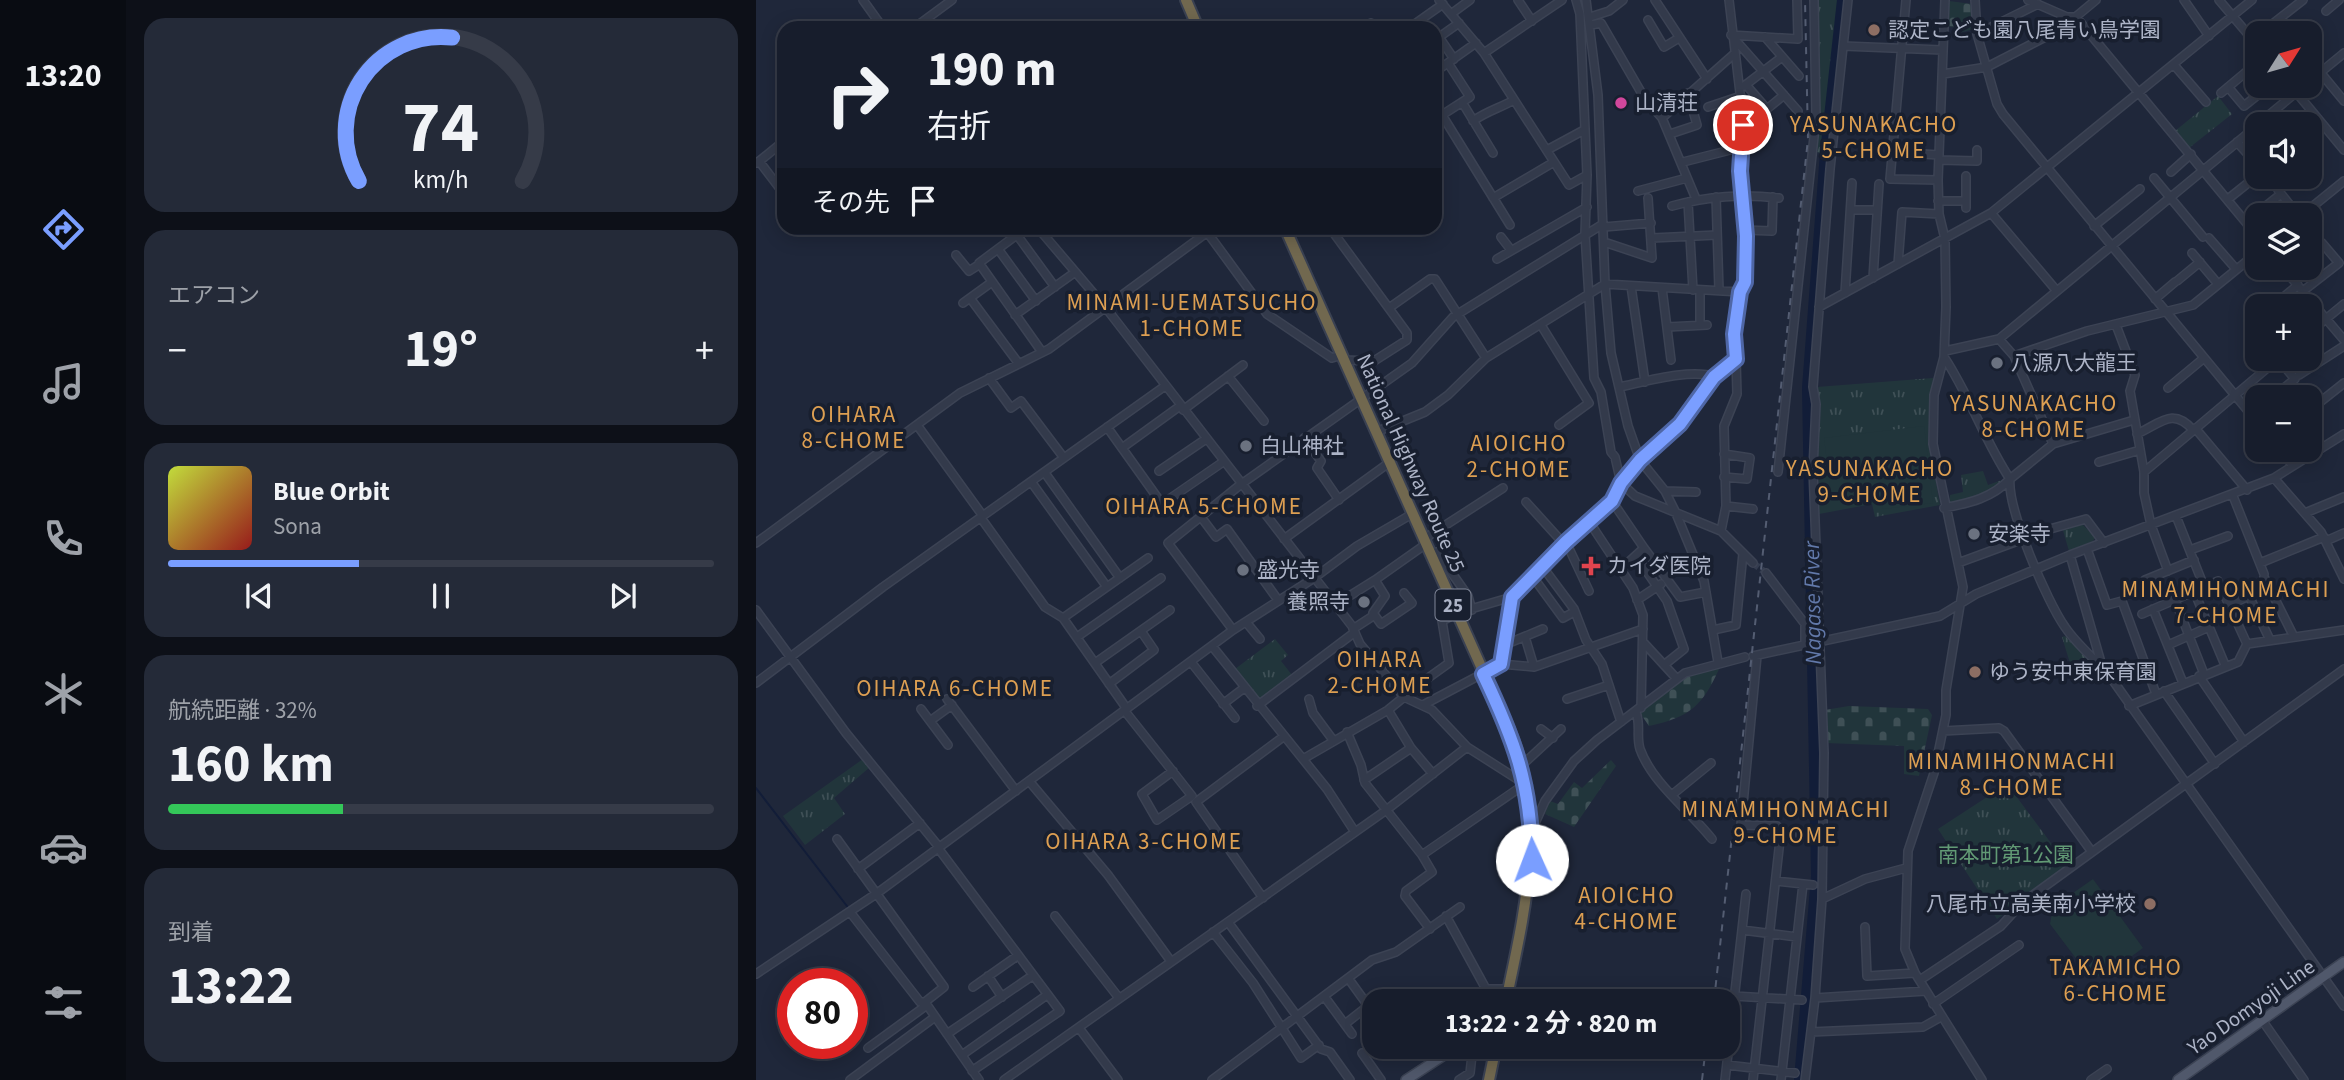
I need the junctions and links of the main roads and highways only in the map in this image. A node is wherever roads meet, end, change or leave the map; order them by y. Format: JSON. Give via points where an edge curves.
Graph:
{"nodes":[{"id":1,"x":1186,"y":0,"type":"edge"},
{"id":2,"x":1195,"y":21,"type":"edge"},
{"id":3,"x":1288,"y":235,"type":"edge"},
{"id":4,"x":2344,"y":962,"type":"edge"},
{"id":5,"x":1509,"y":989,"type":"edge"},
{"id":6,"x":1439,"y":1059,"type":"edge"},
{"id":7,"x":1493,"y":1059,"type":"edge"},
{"id":8,"x":1412,"y":1078,"type":"edge"},
{"id":9,"x":1489,"y":1080,"type":"edge"},
{"id":10,"x":2178,"y":1080,"type":"edge"}],
"edges":[{"from":1,"to":2,"type":"highway"},
{"from":3,"to":5,"type":"highway","name":"National Highway Route 25","number":"25","via":[[1513,737],[1525,784],[1532,860]]},
{"from":4,"to":10,"type":"main road","name":"Yao Domyoji Line"},
{"from":6,"to":8,"type":"main road"},
{"from":7,"to":9,"type":"highway"}]}
